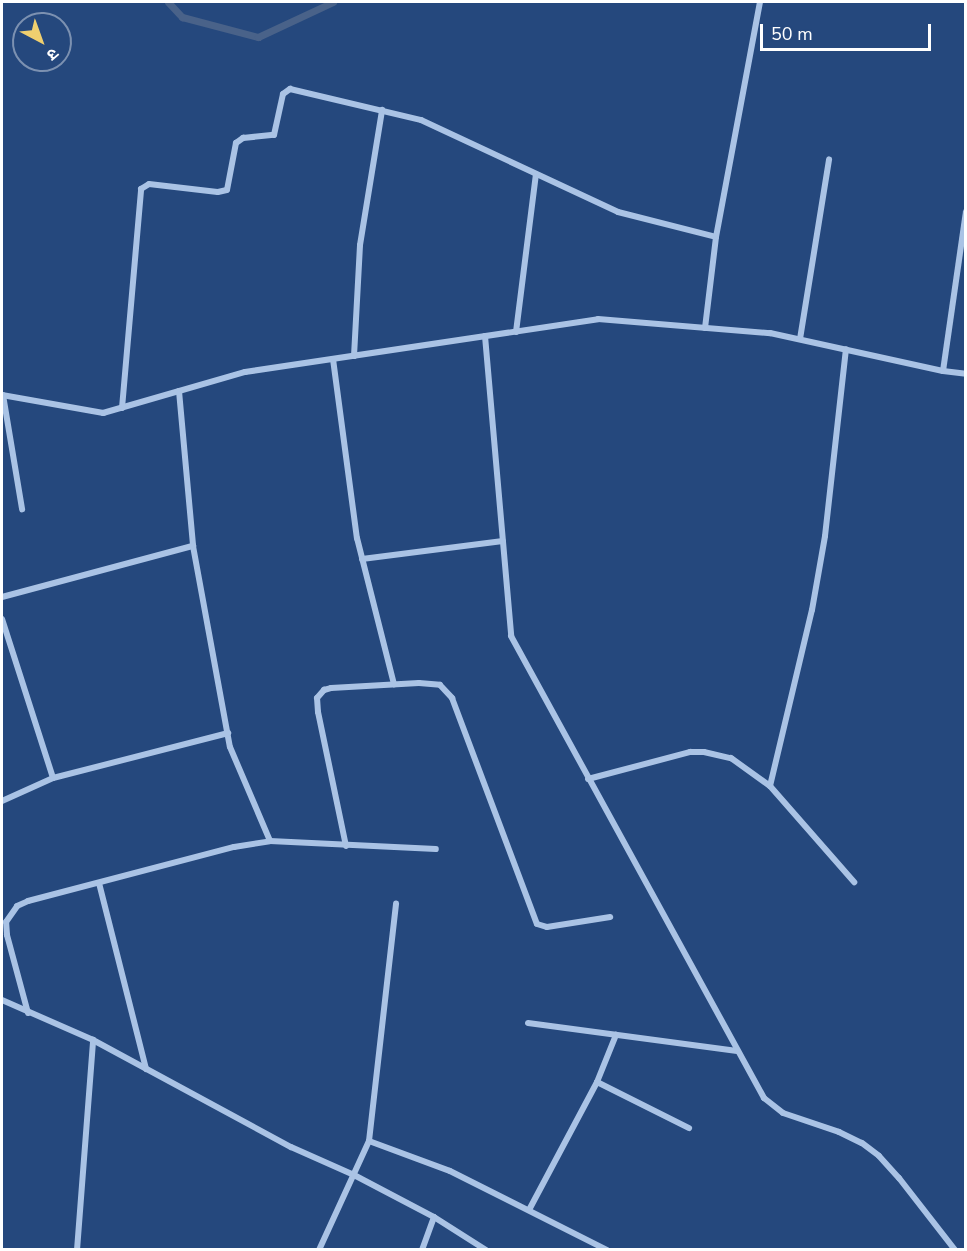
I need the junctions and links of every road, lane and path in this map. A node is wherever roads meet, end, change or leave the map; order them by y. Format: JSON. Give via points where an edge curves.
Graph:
{"nodes":[{"id":1,"x":760,"y":2,"type":"edge"},
{"id":2,"x":382,"y":110,"type":"junction"},
{"id":3,"x":829,"y":159,"type":"dead end"},
{"id":4,"x":536,"y":174,"type":"junction"},
{"id":5,"x":966,"y":212,"type":"edge"},
{"id":6,"x":716,"y":237,"type":"junction"},
{"id":7,"x":705,"y":328,"type":"junction"},
{"id":8,"x":516,"y":332,"type":"junction"},
{"id":9,"x":485,"y":336,"type":"junction"},
{"id":10,"x":801,"y":339,"type":"junction"},
{"id":11,"x":846,"y":349,"type":"junction"},
{"id":12,"x":354,"y":356,"type":"junction"},
{"id":13,"x":333,"y":359,"type":"junction"},
{"id":14,"x":943,"y":371,"type":"junction"},
{"id":15,"x":966,"y":374,"type":"edge"},
{"id":16,"x":179,"y":392,"type":"junction"},
{"id":17,"x":2,"y":395,"type":"edge"},
{"id":18,"x":122,"y":408,"type":"junction"},
{"id":19,"x":22,"y":510,"type":"dead end"},
{"id":20,"x":503,"y":541,"type":"junction"},
{"id":21,"x":193,"y":546,"type":"junction"},
{"id":22,"x":362,"y":559,"type":"junction"},
{"id":23,"x":2,"y":597,"type":"edge"},
{"id":24,"x":2,"y":620,"type":"edge"},
{"id":25,"x":394,"y":684,"type":"junction"},
{"id":26,"x":228,"y":733,"type":"junction"},
{"id":27,"x":53,"y":778,"type":"junction"},
{"id":28,"x":588,"y":779,"type":"junction"},
{"id":29,"x":770,"y":786,"type":"junction"},
{"id":30,"x":2,"y":801,"type":"edge"},
{"id":31,"x":270,"y":841,"type":"junction"},
{"id":32,"x":346,"y":846,"type":"junction"},
{"id":33,"x":436,"y":849,"type":"dead end"},
{"id":34,"x":854,"y":882,"type":"dead end"},
{"id":35,"x":99,"y":884,"type":"junction"},
{"id":36,"x":396,"y":904,"type":"dead end"},
{"id":37,"x":610,"y":917,"type":"dead end"},
{"id":38,"x":2,"y":1000,"type":"edge"},
{"id":39,"x":28,"y":1013,"type":"junction"},
{"id":40,"x":528,"y":1023,"type":"dead end"},
{"id":41,"x":616,"y":1035,"type":"junction"},
{"id":42,"x":93,"y":1040,"type":"junction"},
{"id":43,"x":737,"y":1051,"type":"junction"},
{"id":44,"x":146,"y":1069,"type":"junction"},
{"id":45,"x":597,"y":1082,"type":"junction"},
{"id":46,"x":689,"y":1128,"type":"dead end"},
{"id":47,"x":369,"y":1141,"type":"junction"},
{"id":48,"x":354,"y":1175,"type":"junction"},
{"id":49,"x":529,"y":1210,"type":"junction"},
{"id":50,"x":434,"y":1217,"type":"junction"},
{"id":51,"x":77,"y":1250,"type":"edge"},
{"id":52,"x":319,"y":1250,"type":"edge"},
{"id":53,"x":422,"y":1250,"type":"edge"},
{"id":54,"x":486,"y":1250,"type":"edge"},
{"id":55,"x":607,"y":1250,"type":"edge"},
{"id":56,"x":955,"y":1250,"type":"edge"}],
"edges":[{"from":1,"to":6,"type":"street"},
{"from":2,"to":4,"type":"street","via":[[422,120]]},
{"from":2,"to":12,"type":"street","via":[[360,245]]},
{"from":2,"to":18,"type":"street","via":[[290,88],[283,94],[274,135],[243,138],[236,143],[227,190],[144,185],[139,195]]},
{"from":3,"to":10,"type":"street"},
{"from":4,"to":6,"type":"street","via":[[618,212]]},
{"from":4,"to":8,"type":"street"},
{"from":5,"to":14,"type":"street"},
{"from":6,"to":7,"type":"street"},
{"from":7,"to":8,"type":"street","via":[[598,319]]},
{"from":7,"to":10,"type":"street"},
{"from":8,"to":9,"type":"street"},
{"from":9,"to":12,"type":"street"},
{"from":9,"to":20,"type":"street"},
{"from":10,"to":11,"type":"street"},
{"from":11,"to":14,"type":"street"},
{"from":11,"to":29,"type":"street","via":[[840,423],[817,578]]},
{"from":12,"to":13,"type":"street"},
{"from":13,"to":16,"type":"street","via":[[245,372]]},
{"from":13,"to":22,"type":"street"},
{"from":14,"to":15,"type":"street"},
{"from":16,"to":18,"type":"street"},
{"from":16,"to":21,"type":"street"},
{"from":17,"to":18,"type":"street","via":[[104,413]]},
{"from":17,"to":19,"type":"street"},
{"from":20,"to":22,"type":"street"},
{"from":20,"to":28,"type":"street","via":[[511,636]]},
{"from":21,"to":23,"type":"street"},
{"from":21,"to":26,"type":"street"},
{"from":22,"to":25,"type":"street"},
{"from":24,"to":27,"type":"street"},
{"from":25,"to":32,"type":"street","via":[[331,688],[317,698]]},
{"from":25,"to":37,"type":"street","via":[[440,685],[452,698],[537,924],[547,927]]},
{"from":26,"to":27,"type":"street"},
{"from":26,"to":31,"type":"street","via":[[230,747]]},
{"from":27,"to":30,"type":"street"},
{"from":28,"to":29,"type":"street","via":[[690,752],[704,752],[737,761]]},
{"from":28,"to":43,"type":"street"},
{"from":29,"to":34,"type":"street"},
{"from":31,"to":32,"type":"street"},
{"from":31,"to":35,"type":"street"},
{"from":32,"to":33,"type":"street"},
{"from":35,"to":39,"type":"street","via":[[28,901],[11,912],[6,922],[7,934]]},
{"from":35,"to":44,"type":"street"},
{"from":36,"to":47,"type":"street"},
{"from":38,"to":39,"type":"street"},
{"from":39,"to":42,"type":"street"},
{"from":40,"to":41,"type":"street"},
{"from":41,"to":43,"type":"street"},
{"from":41,"to":45,"type":"street"},
{"from":42,"to":44,"type":"street"},
{"from":42,"to":51,"type":"street"},
{"from":43,"to":56,"type":"street","via":[[760,1092],[776,1109],[839,1132],[879,1156]]},
{"from":44,"to":48,"type":"street","via":[[291,1147]]},
{"from":45,"to":46,"type":"street"},
{"from":45,"to":49,"type":"street"},
{"from":47,"to":48,"type":"street"},
{"from":47,"to":49,"type":"street","via":[[438,1165]]},
{"from":48,"to":50,"type":"street"},
{"from":48,"to":52,"type":"street"},
{"from":49,"to":55,"type":"street"},
{"from":50,"to":53,"type":"street"},
{"from":50,"to":54,"type":"street"}]}
